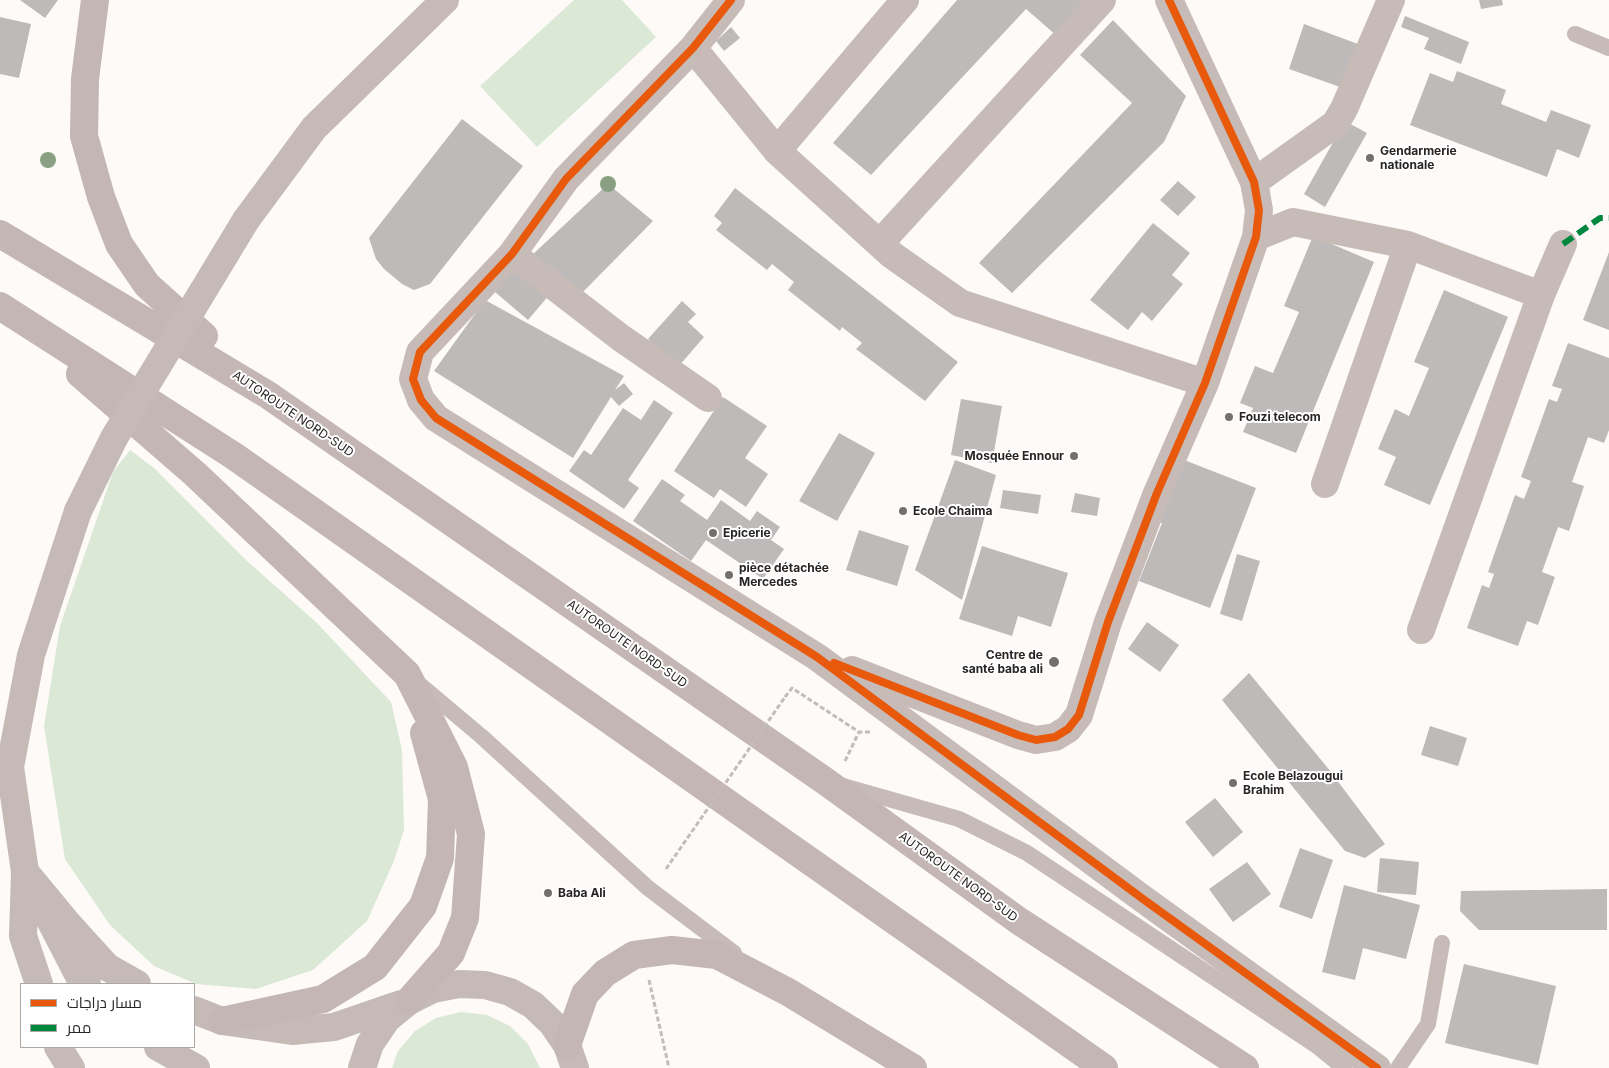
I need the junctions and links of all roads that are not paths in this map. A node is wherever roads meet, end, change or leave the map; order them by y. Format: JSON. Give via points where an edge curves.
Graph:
{"nodes":[{"id":1,"x":95,"y":0,"type":"edge"},
{"id":2,"x":445,"y":0,"type":"edge"},
{"id":3,"x":731,"y":0,"type":"edge"},
{"id":4,"x":905,"y":0,"type":"edge"},
{"id":5,"x":1102,"y":0,"type":"edge"},
{"id":6,"x":1169,"y":0,"type":"edge"},
{"id":7,"x":1390,"y":0,"type":"edge"},
{"id":8,"x":1575,"y":34,"type":"dead end"},
{"id":9,"x":693,"y":48,"type":"junction"},
{"id":10,"x":1609,"y":48,"type":"edge"},
{"id":11,"x":777,"y":151,"type":"junction"},
{"id":12,"x":1254,"y":182,"type":"junction"},
{"id":13,"x":0,"y":234,"type":"edge"},
{"id":14,"x":1256,"y":237,"type":"junction"},
{"id":15,"x":880,"y":243,"type":"junction"},
{"id":16,"x":1563,"y":244,"type":"dead end"},
{"id":17,"x":1408,"y":245,"type":"junction"},
{"id":18,"x":512,"y":254,"type":"junction"},
{"id":19,"x":1541,"y":295,"type":"junction"},
{"id":20,"x":2,"y":307,"type":"edge"},
{"id":21,"x":1205,"y":383,"type":"junction"},
{"id":22,"x":268,"y":395,"type":"junction"},
{"id":23,"x":708,"y":398,"type":"dead end"},
{"id":24,"x":1325,"y":484,"type":"dead end"},
{"id":25,"x":1422,"y":630,"type":"dead end"},
{"id":26,"x":817,"y":656,"type":"junction"},
{"id":27,"x":407,"y":674,"type":"junction"},
{"id":28,"x":5,"y":767,"type":"edge"},
{"id":29,"x":829,"y":782,"type":"junction"},
{"id":30,"x":25,"y":872,"type":"junction"},
{"id":31,"x":1442,"y":943,"type":"dead end"},
{"id":32,"x":39,"y":983,"type":"edge"},
{"id":33,"x":86,"y":983,"type":"edge"},
{"id":34,"x":135,"y":983,"type":"edge"},
{"id":35,"x":788,"y":992,"type":"junction"},
{"id":36,"x":409,"y":1001,"type":"junction"},
{"id":37,"x":195,"y":1010,"type":"edge"},
{"id":38,"x":222,"y":1021,"type":"junction"},
{"id":39,"x":59,"y":1048,"type":"edge"},
{"id":40,"x":160,"y":1048,"type":"edge"},
{"id":41,"x":571,"y":1056,"type":"edge"},
{"id":42,"x":71,"y":1068,"type":"edge"},
{"id":43,"x":196,"y":1068,"type":"edge"},
{"id":44,"x":362,"y":1068,"type":"edge"},
{"id":45,"x":913,"y":1068,"type":"edge"},
{"id":46,"x":1104,"y":1068,"type":"edge"},
{"id":47,"x":1245,"y":1068,"type":"edge"},
{"id":48,"x":1344,"y":1068,"type":"edge"},
{"id":49,"x":1376,"y":1068,"type":"edge"},
{"id":50,"x":1398,"y":1068,"type":"edge"}],
"edges":[{"from":1,"to":22,"type":"highway","via":[[85,79],[84,136],[101,197],[119,244],[147,285]]},
{"from":2,"to":28,"type":"main road","bridge":true,"via":[[314,128],[246,220],[114,438],[78,511],[31,655]]},
{"from":3,"to":9,"type":"street"},
{"from":4,"to":11,"type":"street"},
{"from":5,"to":15,"type":"street"},
{"from":6,"to":12,"type":"street"},
{"from":7,"to":12,"type":"street","via":[[1335,124]]},
{"from":8,"to":10,"type":"lane"},
{"from":9,"to":11,"type":"street"},
{"from":9,"to":18,"type":"street","via":[[566,179]]},
{"from":11,"to":15,"type":"street"},
{"from":12,"to":14,"type":"street","via":[[1259,210]]},
{"from":13,"to":22,"type":"highway","name":"AUTOROUTE NORD-SUD"},
{"from":14,"to":17,"type":"street","via":[[1293,222]]},
{"from":14,"to":21,"type":"street"},
{"from":15,"to":21,"type":"street","via":[[960,303]]},
{"from":16,"to":19,"type":"street"},
{"from":17,"to":19,"type":"street"},
{"from":17,"to":24,"type":"street"},
{"from":18,"to":23,"type":"street","via":[[621,338]]},
{"from":18,"to":26,"type":"street","via":[[420,352],[413,379],[421,400],[436,418]]},
{"from":19,"to":25,"type":"street"},
{"from":20,"to":27,"type":"highway","via":[[195,474]]},
{"from":20,"to":46,"type":"highway","via":[[234,456]]},
{"from":21,"to":26,"type":"street","via":[[1157,493],[1108,622],[1079,714],[1068,729],[1055,737],[1036,740],[1018,735]]},
{"from":22,"to":29,"type":"highway","name":"AUTOROUTE NORD-SUD"},
{"from":26,"to":49,"type":"street"},
{"from":27,"to":35,"type":"lane","via":[[481,736],[648,888]]},
{"from":27,"to":36,"type":"highway","via":[[454,767],[471,834],[466,918],[451,952]]},
{"from":27,"to":38,"type":"highway","via":[[442,799],[440,858],[423,906],[375,967],[323,998]]},
{"from":28,"to":30,"type":"main road"},
{"from":29,"to":47,"type":"highway","name":"AUTOROUTE NORD-SUD","via":[[1019,921]]},
{"from":29,"to":48,"type":"lane","via":[[959,819],[1026,853],[1317,1046]]},
{"from":30,"to":32,"type":"main road","via":[[23,936]]},
{"from":30,"to":33,"type":"main road","via":[[79,976]]},
{"from":30,"to":34,"type":"main road","via":[[108,967]]},
{"from":31,"to":50,"type":"lane","via":[[1428,1024]]},
{"from":35,"to":41,"type":"highway","via":[[717,955],[672,950],[634,955],[605,972],[585,994]]},
{"from":35,"to":45,"type":"highway"},
{"from":36,"to":38,"type":"main road","via":[[334,1027],[292,1031]]},
{"from":36,"to":41,"type":"main road","via":[[433,989],[459,984],[485,985],[502,990],[533,1005],[552,1023]]},
{"from":36,"to":44,"type":"main road","via":[[387,1019],[370,1044]]},
{"from":37,"to":38,"type":"main road"},
{"from":39,"to":42,"type":"main road"},
{"from":40,"to":43,"type":"main road"}]}
